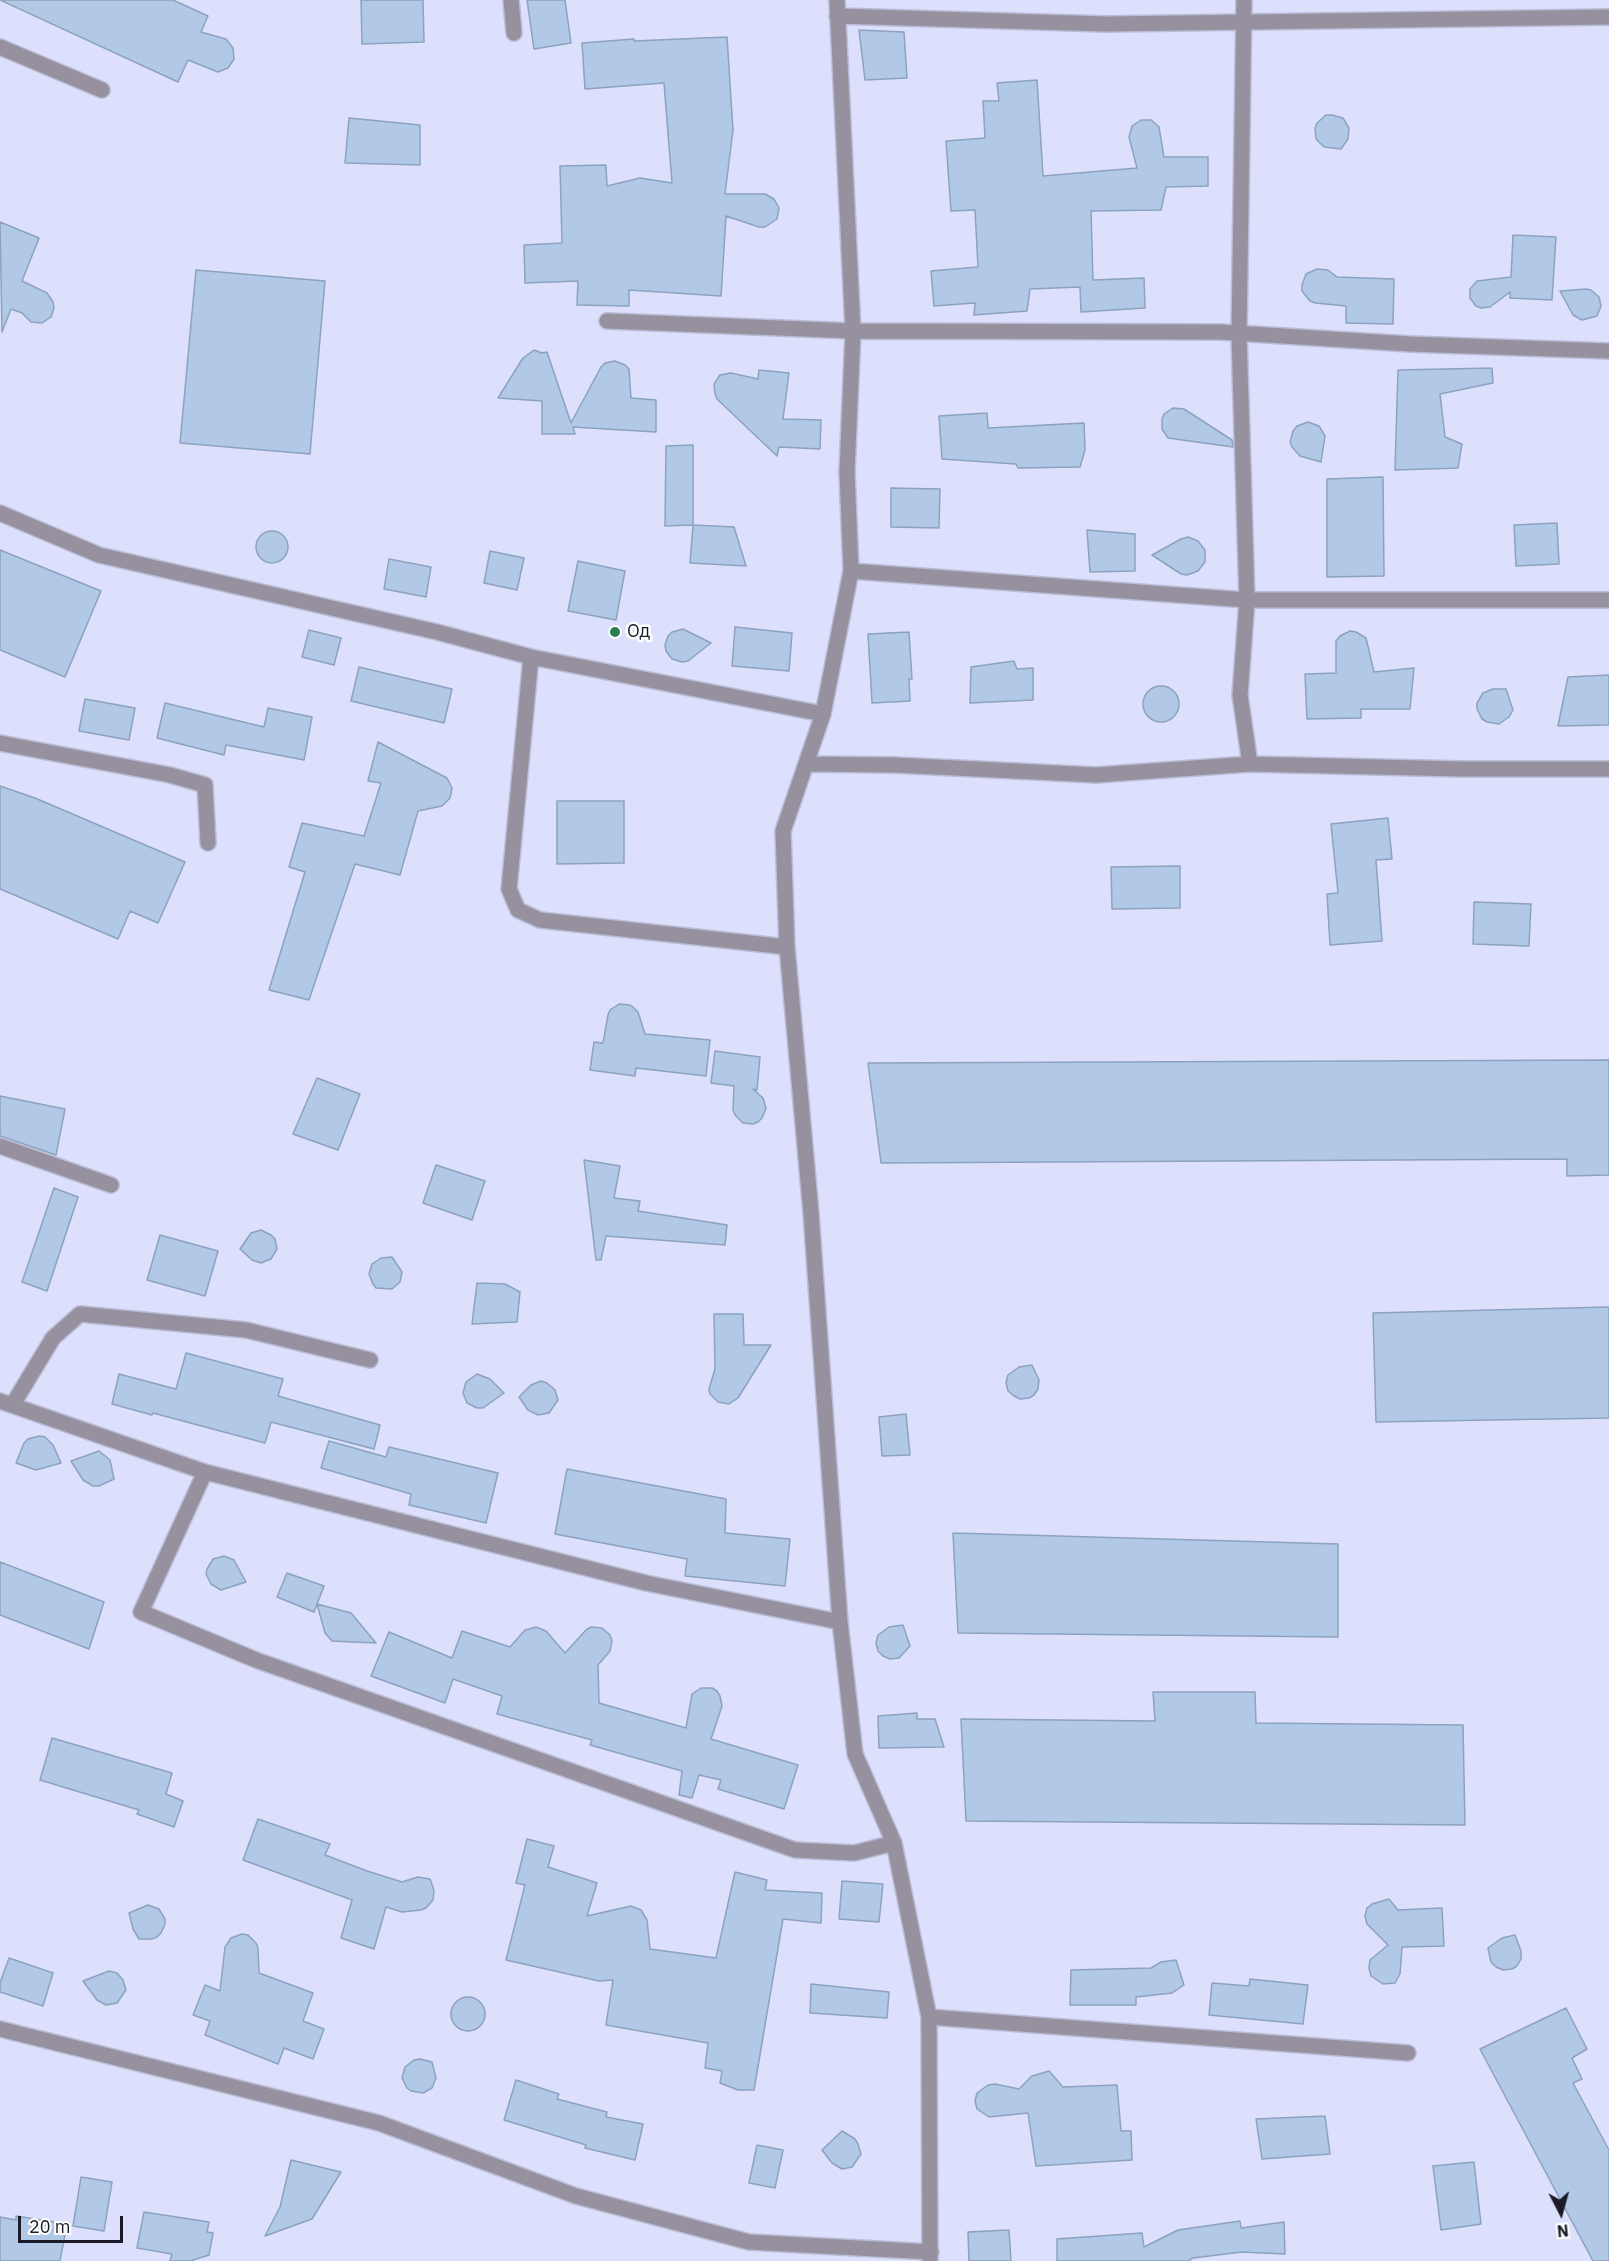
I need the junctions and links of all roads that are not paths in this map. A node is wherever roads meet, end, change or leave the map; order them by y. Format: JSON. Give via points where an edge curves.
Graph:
{"nodes":[{"id":1,"x":510,"y":0,"type":"edge"},
{"id":2,"x":837,"y":0,"type":"edge"},
{"id":3,"x":1244,"y":0,"type":"edge"},
{"id":4,"x":837,"y":16,"type":"junction"},
{"id":5,"x":1609,"y":17,"type":"edge"},
{"id":6,"x":1244,"y":22,"type":"junction"},
{"id":7,"x":514,"y":33,"type":"dead end"},
{"id":8,"x":0,"y":47,"type":"edge"},
{"id":9,"x":102,"y":90,"type":"dead end"},
{"id":10,"x":607,"y":321,"type":"dead end"},
{"id":11,"x":853,"y":332,"type":"junction"},
{"id":12,"x":1239,"y":334,"type":"junction"},
{"id":13,"x":1609,"y":351,"type":"edge"},
{"id":14,"x":0,"y":513,"type":"edge"},
{"id":15,"x":851,"y":570,"type":"junction"},
{"id":16,"x":1247,"y":600,"type":"junction"},
{"id":17,"x":1609,"y":600,"type":"edge"},
{"id":18,"x":531,"y":657,"type":"junction"},
{"id":19,"x":823,"y":714,"type":"junction"},
{"id":20,"x":0,"y":743,"type":"edge"},
{"id":21,"x":806,"y":764,"type":"junction"},
{"id":22,"x":1250,"y":764,"type":"junction"},
{"id":23,"x":1609,"y":769,"type":"edge"},
{"id":24,"x":208,"y":843,"type":"dead end"},
{"id":25,"x":787,"y":947,"type":"junction"},
{"id":26,"x":0,"y":1146,"type":"edge"},
{"id":27,"x":111,"y":1185,"type":"dead end"},
{"id":28,"x":370,"y":1360,"type":"dead end"},
{"id":29,"x":7,"y":1403,"type":"edge"},
{"id":30,"x":205,"y":1472,"type":"junction"},
{"id":31,"x":840,"y":1622,"type":"junction"},
{"id":32,"x":894,"y":1843,"type":"junction"},
{"id":33,"x":929,"y":2017,"type":"junction"},
{"id":34,"x":0,"y":2029,"type":"edge"},
{"id":35,"x":1408,"y":2053,"type":"dead end"},
{"id":36,"x":931,"y":2256,"type":"edge"}],
"edges":[{"from":1,"to":7,"type":"street"},
{"from":2,"to":4,"type":"street"},
{"from":3,"to":6,"type":"street"},
{"from":4,"to":6,"type":"street","via":[[1106,24]]},
{"from":4,"to":11,"type":"street"},
{"from":5,"to":6,"type":"street"},
{"from":6,"to":12,"type":"street"},
{"from":8,"to":9,"type":"street"},
{"from":10,"to":11,"type":"street"},
{"from":11,"to":12,"type":"street"},
{"from":11,"to":15,"type":"street","via":[[847,472]]},
{"from":12,"to":13,"type":"street"},
{"from":12,"to":16,"type":"street"},
{"from":14,"to":18,"type":"street","via":[[99,555]]},
{"from":15,"to":16,"type":"street"},
{"from":15,"to":19,"type":"street"},
{"from":16,"to":17,"type":"street"},
{"from":16,"to":22,"type":"street","via":[[1240,695]]},
{"from":18,"to":19,"type":"street"},
{"from":18,"to":25,"type":"street","via":[[508,889],[518,910],[540,920]]},
{"from":19,"to":21,"type":"street"},
{"from":20,"to":24,"type":"street","via":[[206,784]]},
{"from":21,"to":22,"type":"street","via":[[1096,775]]},
{"from":21,"to":25,"type":"street","via":[[783,831]]},
{"from":22,"to":23,"type":"street"},
{"from":25,"to":31,"type":"street","via":[[811,1213]]},
{"from":26,"to":27,"type":"street"},
{"from":28,"to":29,"type":"street","via":[[246,1330],[80,1314],[53,1338]]},
{"from":29,"to":30,"type":"street"},
{"from":30,"to":31,"type":"street","via":[[646,1583]]},
{"from":30,"to":32,"type":"street","via":[[141,1612],[267,1664],[795,1850],[854,1853]]},
{"from":31,"to":32,"type":"street","via":[[855,1754]]},
{"from":32,"to":33,"type":"street"},
{"from":33,"to":35,"type":"street"},
{"from":33,"to":36,"type":"street"},
{"from":34,"to":36,"type":"street","via":[[379,2122],[576,2196],[749,2242]]}]}
